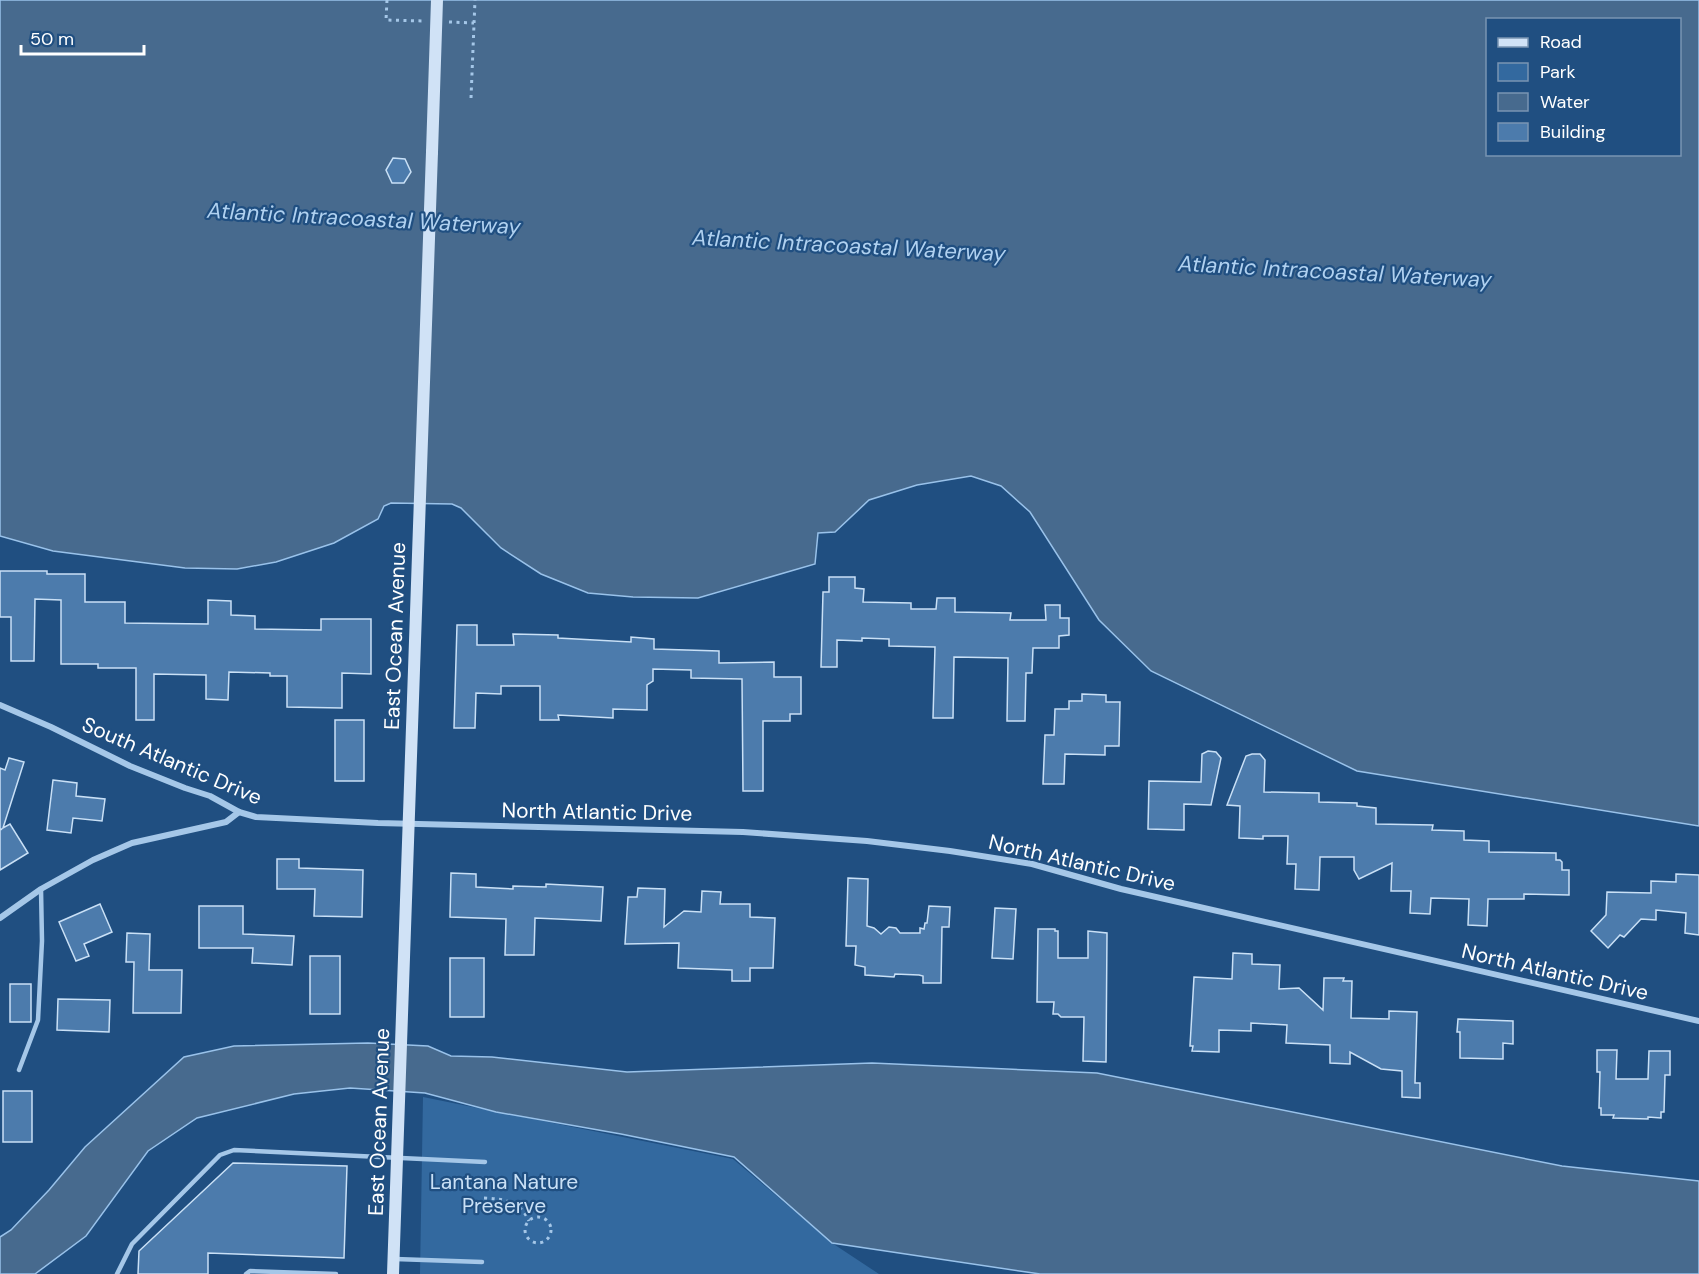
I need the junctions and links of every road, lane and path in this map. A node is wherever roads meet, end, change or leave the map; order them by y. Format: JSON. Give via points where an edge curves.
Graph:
{"nodes":[{"id":1,"x":437,"y":0,"type":"edge"},
{"id":2,"x":475,"y":0,"type":"edge"},
{"id":3,"x":471,"y":98,"type":"dead end"},
{"id":4,"x":0,"y":705,"type":"edge"},
{"id":5,"x":239,"y":812,"type":"junction"},
{"id":6,"x":409,"y":823,"type":"junction"},
{"id":7,"x":41,"y":889,"type":"junction"},
{"id":8,"x":0,"y":918,"type":"edge"},
{"id":9,"x":1699,"y":1021,"type":"edge"},
{"id":10,"x":19,"y":1070,"type":"dead end"},
{"id":11,"x":396,"y":1159,"type":"junction"},
{"id":12,"x":485,"y":1162,"type":"dead end"},
{"id":13,"x":484,"y":1198,"type":"dead end"},
{"id":14,"x":529,"y":1221,"type":"junction"},
{"id":15,"x":393,"y":1259,"type":"junction"},
{"id":16,"x":482,"y":1262,"type":"dead end"},
{"id":17,"x":117,"y":1274,"type":"edge"},
{"id":18,"x":246,"y":1274,"type":"edge"},
{"id":19,"x":336,"y":1274,"type":"edge"},
{"id":20,"x":393,"y":1274,"type":"edge"}],
"edges":[{"from":1,"to":6,"type":"main road","name":"East Ocean Avenue","bridge":true},
{"from":2,"to":3,"type":"path"},
{"from":4,"to":5,"type":"street","name":"South Atlantic Drive"},
{"from":5,"to":6,"type":"street","name":"South Atlantic Drive","via":[[256,817]]},
{"from":5,"to":7,"type":"street","via":[[226,822],[132,843]]},
{"from":6,"to":9,"type":"street","name":"North Atlantic Drive","via":[[743,832],[950,851],[1032,864],[1121,890]]},
{"from":6,"to":11,"type":"main road","name":"East Ocean Avenue"},
{"from":7,"to":8,"type":"street"},
{"from":7,"to":10,"type":"lane","via":[[38,1020]]},
{"from":11,"to":12,"type":"lane"},
{"from":11,"to":15,"type":"main road","name":"East Ocean Avenue"},
{"from":11,"to":17,"type":"lane","via":[[259,1150],[234,1150],[220,1155],[132,1244]]},
{"from":13,"to":14,"type":"path","via":[[513,1202]]},
{"from":14,"to":14,"type":"path","via":[[540,1218],[547,1222],[551,1229],[546,1240],[536,1243],[529,1239],[525,1232]]},
{"from":15,"to":16,"type":"lane"},
{"from":15,"to":20,"type":"main road","name":"East Ocean Avenue"},
{"from":18,"to":19,"type":"lane"}]}
